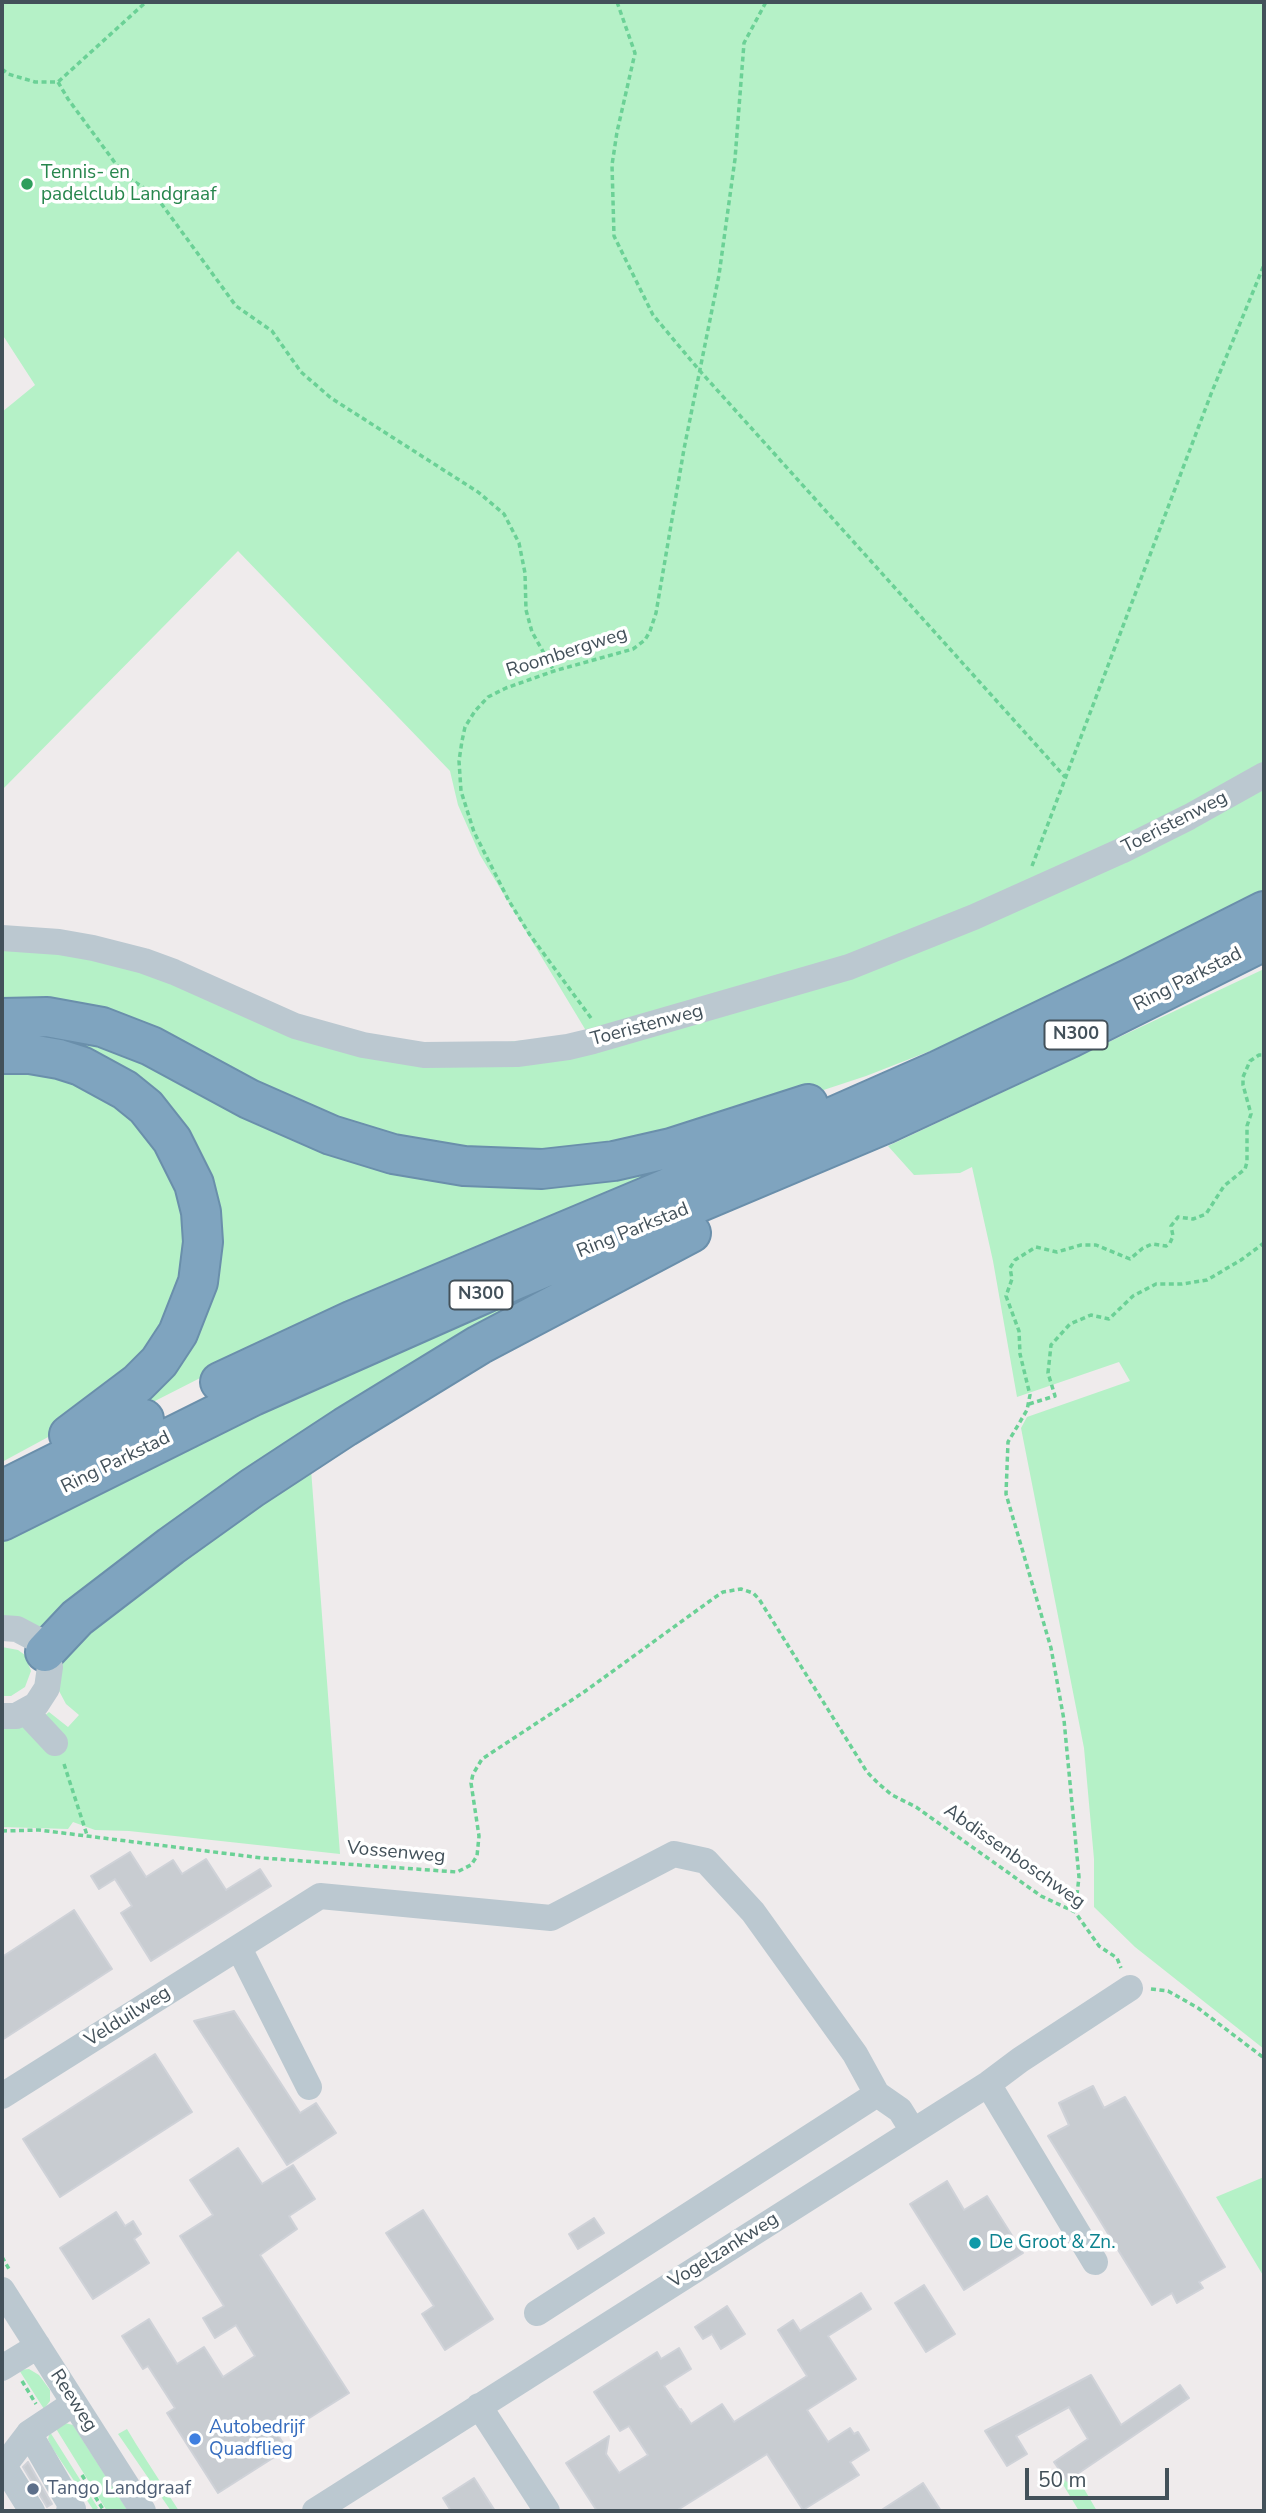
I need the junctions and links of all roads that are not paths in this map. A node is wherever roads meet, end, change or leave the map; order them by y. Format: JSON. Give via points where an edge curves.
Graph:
{"nodes":[{"id":1,"x":1264,"y":775,"type":"edge"},
{"id":2,"x":1264,"y":911,"type":"edge"},
{"id":3,"x":2,"y":938,"type":"edge"},
{"id":4,"x":1264,"y":941,"type":"edge"},
{"id":5,"x":2,"y":1018,"type":"edge"},
{"id":6,"x":2,"y":1054,"type":"edge"},
{"id":7,"x":939,"y":1070,"type":"junction"},
{"id":8,"x":885,"y":1124,"type":"junction"},
{"id":9,"x":2,"y":1482,"type":"edge"},
{"id":10,"x":2,"y":1490,"type":"edge"},
{"id":11,"x":2,"y":1521,"type":"edge"},
{"id":12,"x":2,"y":1628,"type":"edge"},
{"id":13,"x":45,"y":1652,"type":"junction"},
{"id":14,"x":14,"y":1714,"type":"edge"},
{"id":15,"x":55,"y":1743,"type":"road end"},
{"id":16,"x":246,"y":1943,"type":"junction"},
{"id":17,"x":1130,"y":1988,"type":"road end"},
{"id":18,"x":988,"y":2084,"type":"junction"},
{"id":19,"x":309,"y":2087,"type":"dead end"},
{"id":20,"x":877,"y":2094,"type":"junction"},
{"id":21,"x":2,"y":2096,"type":"edge"},
{"id":22,"x":913,"y":2131,"type":"junction"},
{"id":23,"x":1095,"y":2262,"type":"dead end"},
{"id":24,"x":2,"y":2290,"type":"edge"},
{"id":25,"x":537,"y":2314,"type":"dead end"},
{"id":26,"x":38,"y":2346,"type":"junction"},
{"id":27,"x":2,"y":2368,"type":"edge"},
{"id":28,"x":75,"y":2403,"type":"junction"},
{"id":29,"x":479,"y":2406,"type":"junction"},
{"id":30,"x":29,"y":2433,"type":"junction"},
{"id":31,"x":32,"y":2511,"type":"edge"},
{"id":32,"x":69,"y":2511,"type":"edge"},
{"id":33,"x":143,"y":2511,"type":"edge"},
{"id":34,"x":315,"y":2511,"type":"edge"},
{"id":35,"x":547,"y":2511,"type":"edge"}],
"edges":[{"from":1,"to":3,"type":"street","name":"Toeristenweg","via":[[1155,834],[1019,897],[849,967],[568,1047],[517,1054],[424,1055],[334,1038],[295,1026],[144,961],[59,942]]},
{"from":2,"to":7,"type":"highway","name":"Ring Parkstad","number":"N300"},
{"from":4,"to":8,"type":"highway","name":"Ring Parkstad","number":"N300"},
{"from":5,"to":7,"type":"highway","number":"N300","via":[[47,1017],[102,1027],[151,1046],[249,1099],[331,1135],[393,1154],[464,1166],[542,1169],[614,1161]]},
{"from":6,"to":9,"type":"highway","via":[[30,1054],[81,1066],[146,1107],[188,1170],[198,1198],[203,1242],[190,1308],[159,1362],[118,1400]]},
{"from":7,"to":10,"type":"highway","name":"Ring Parkstad","number":"N300","via":[[353,1320]]},
{"from":8,"to":11,"type":"highway","name":"Ring Parkstad","number":"N300","via":[[277,1385]]},
{"from":8,"to":13,"type":"highway","number":"N300","via":[[479,1345],[387,1400],[172,1546],[77,1618]]},
{"from":12,"to":13,"type":"street","via":[[27,1633]]},
{"from":13,"to":14,"type":"street","via":[[50,1667],[47,1688],[36,1705]]},
{"from":14,"to":15,"type":"street"},
{"from":16,"to":19,"type":"street"},
{"from":16,"to":20,"type":"street","name":"Velduilweg","via":[[320,1896],[551,1918],[674,1854],[706,1861],[752,1912],[855,2054]]},
{"from":16,"to":21,"type":"street","name":"Velduilweg"},
{"from":17,"to":18,"type":"street","name":"Vogelzankweg"},
{"from":18,"to":22,"type":"street","name":"Vogelzankweg"},
{"from":18,"to":23,"type":"street"},
{"from":20,"to":22,"type":"street","via":[[900,2110]]},
{"from":20,"to":25,"type":"street"},
{"from":22,"to":29,"type":"street","name":"Vogelzankweg"},
{"from":24,"to":26,"type":"street","name":"Reeweg"},
{"from":26,"to":27,"type":"street"},
{"from":26,"to":28,"type":"street","name":"Reeweg"},
{"from":28,"to":30,"type":"street"},
{"from":28,"to":33,"type":"street","name":"Reeweg"},
{"from":29,"to":34,"type":"street","name":"Vogelzankweg"},
{"from":29,"to":35,"type":"street"},
{"from":30,"to":31,"type":"street","via":[[4,2466]]},
{"from":30,"to":32,"type":"street","via":[[73,2509]]}]}
